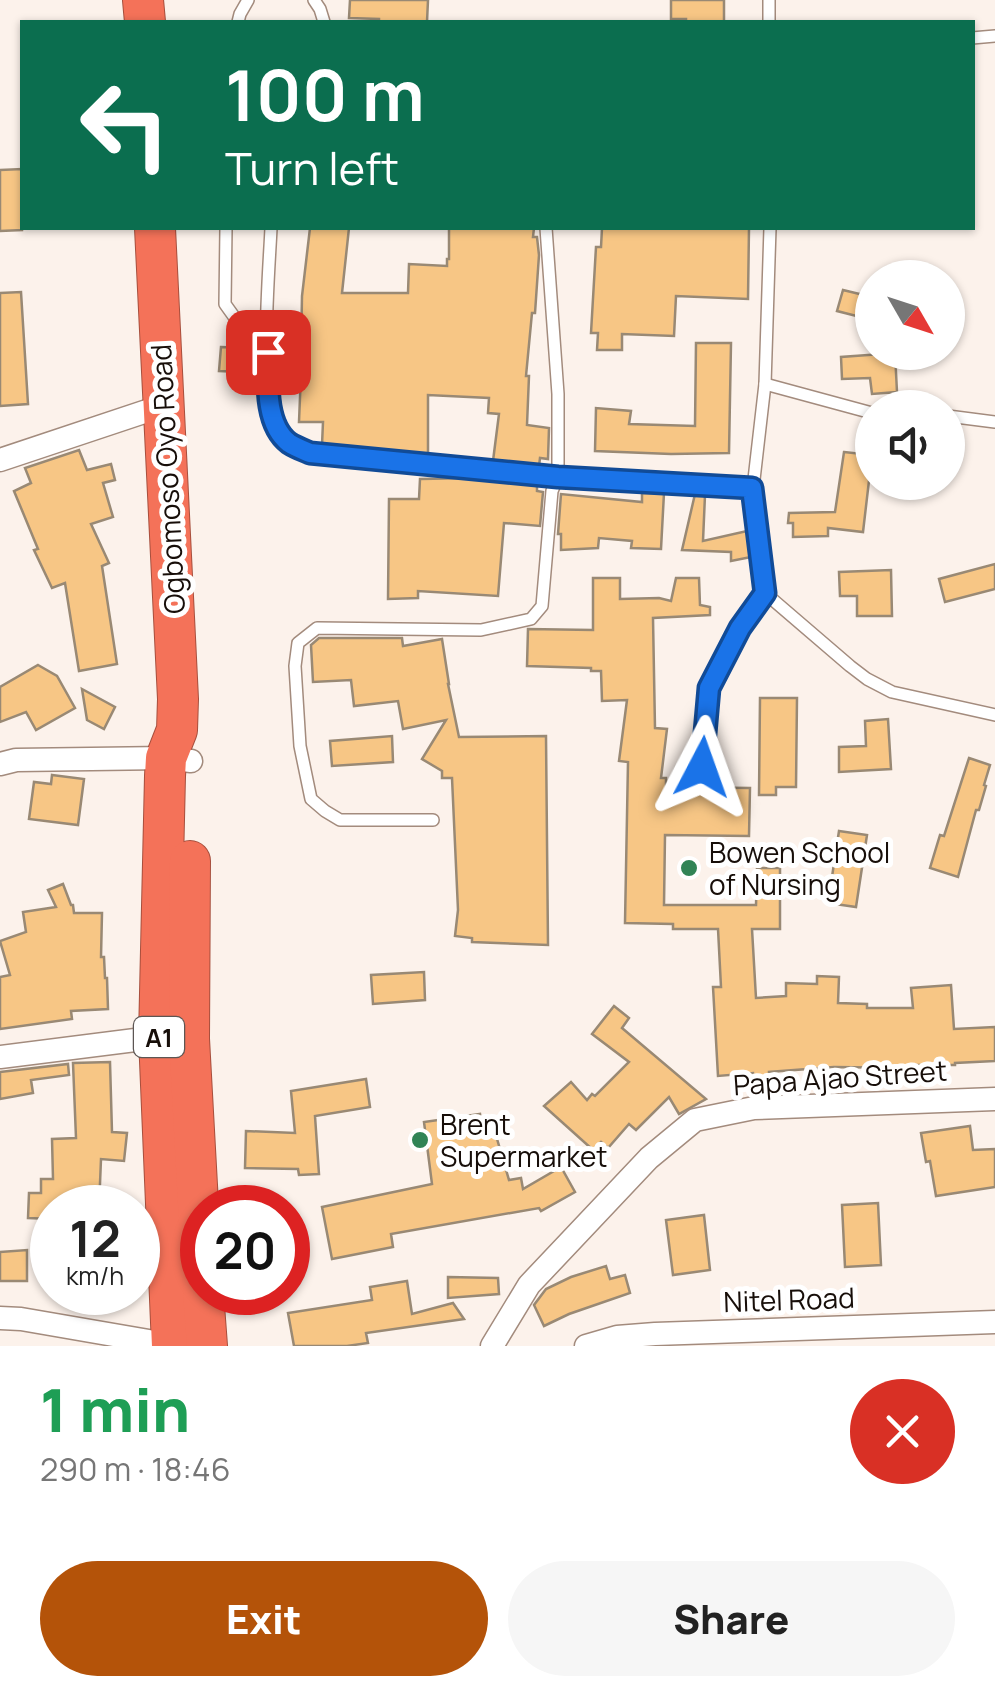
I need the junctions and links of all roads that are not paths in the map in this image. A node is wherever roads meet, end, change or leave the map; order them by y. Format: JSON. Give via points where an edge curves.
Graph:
{"nodes":[{"id":1,"x":155,"y":230,"type":"edge"},
{"id":2,"x":226,"y":230,"type":"edge"},
{"id":3,"x":271,"y":230,"type":"edge"},
{"id":4,"x":546,"y":230,"type":"edge"},
{"id":5,"x":770,"y":230,"type":"edge"},
{"id":6,"x":267,"y":323,"type":"junction"},
{"id":7,"x":764,"y":384,"type":"junction"},
{"id":8,"x":162,"y":406,"type":"junction"},
{"id":9,"x":855,"y":408,"type":"edge"},
{"id":10,"x":965,"y":418,"type":"edge"},
{"id":11,"x":995,"y":422,"type":"edge"},
{"id":12,"x":0,"y":460,"type":"edge"},
{"id":13,"x":558,"y":477,"type":"junction"},
{"id":14,"x":752,"y":488,"type":"junction"},
{"id":15,"x":765,"y":593,"type":"junction"},
{"id":16,"x":995,"y":716,"type":"edge"},
{"id":17,"x":178,"y":750,"type":"junction"},
{"id":18,"x":0,"y":764,"type":"edge"},
{"id":19,"x":702,"y":767,"type":"dead end"},
{"id":20,"x":433,"y":820,"type":"dead end"},
{"id":21,"x":159,"y":1037,"type":"junction"},
{"id":22,"x":0,"y":1056,"type":"edge"},
{"id":23,"x":995,"y":1098,"type":"edge"},
{"id":24,"x":197,"y":1185,"type":"edge"},
{"id":25,"x":205,"y":1315,"type":"edge"},
{"id":26,"x":0,"y":1318,"type":"edge"},
{"id":27,"x":995,"y":1322,"type":"edge"},
{"id":28,"x":619,"y":1341,"type":"edge"},
{"id":29,"x":172,"y":1346,"type":"edge"},
{"id":30,"x":207,"y":1346,"type":"edge"},
{"id":31,"x":492,"y":1346,"type":"edge"},
{"id":32,"x":586,"y":1346,"type":"edge"}],
"edges":[{"from":1,"to":8,"type":"highway","name":"Ogbomoso Oyo Road","number":"A1"},
{"from":2,"to":6,"type":"lane","via":[[225,304],[235,318]]},
{"from":3,"to":6,"type":"lane"},
{"from":4,"to":13,"type":"lane"},
{"from":5,"to":7,"type":"lane"},
{"from":6,"to":13,"type":"lane","via":[[272,417],[290,445],[310,453]]},
{"from":7,"to":9,"type":"lane"},
{"from":7,"to":14,"type":"lane"},
{"from":8,"to":12,"type":"street"},
{"from":8,"to":17,"type":"highway","name":"Ogbomoso Oyo Road","number":"A1"},
{"from":10,"to":11,"type":"lane"},
{"from":13,"to":14,"type":"lane"},
{"from":13,"to":20,"type":"lane","via":[[542,606],[531,619],[481,630],[317,628],[298,643],[300,746],[311,798],[340,820]]},
{"from":14,"to":15,"type":"lane"},
{"from":15,"to":16,"type":"lane","via":[[867,679],[892,692]]},
{"from":15,"to":19,"type":"lane","via":[[709,688]]},
{"from":17,"to":18,"type":"street"},
{"from":17,"to":21,"type":"highway","name":"Ogbomoso Oyo Road","number":"A1"},
{"from":17,"to":24,"type":"highway","name":"Ogbomoso Oyo Road","number":"A1"},
{"from":21,"to":22,"type":"street"},
{"from":21,"to":29,"type":"highway","name":"Ogbomoso Oyo Road","number":"A1"},
{"from":23,"to":31,"type":"street","name":"Papa Ajao Street","via":[[754,1108],[695,1120],[648,1158],[529,1285]]},
{"from":25,"to":30,"type":"highway"},
{"from":26,"to":29,"type":"street"},
{"from":27,"to":28,"type":"street","name":"Nitel Road","via":[[655,1334]]},
{"from":28,"to":32,"type":"street","name":"Nitel Road"}]}
